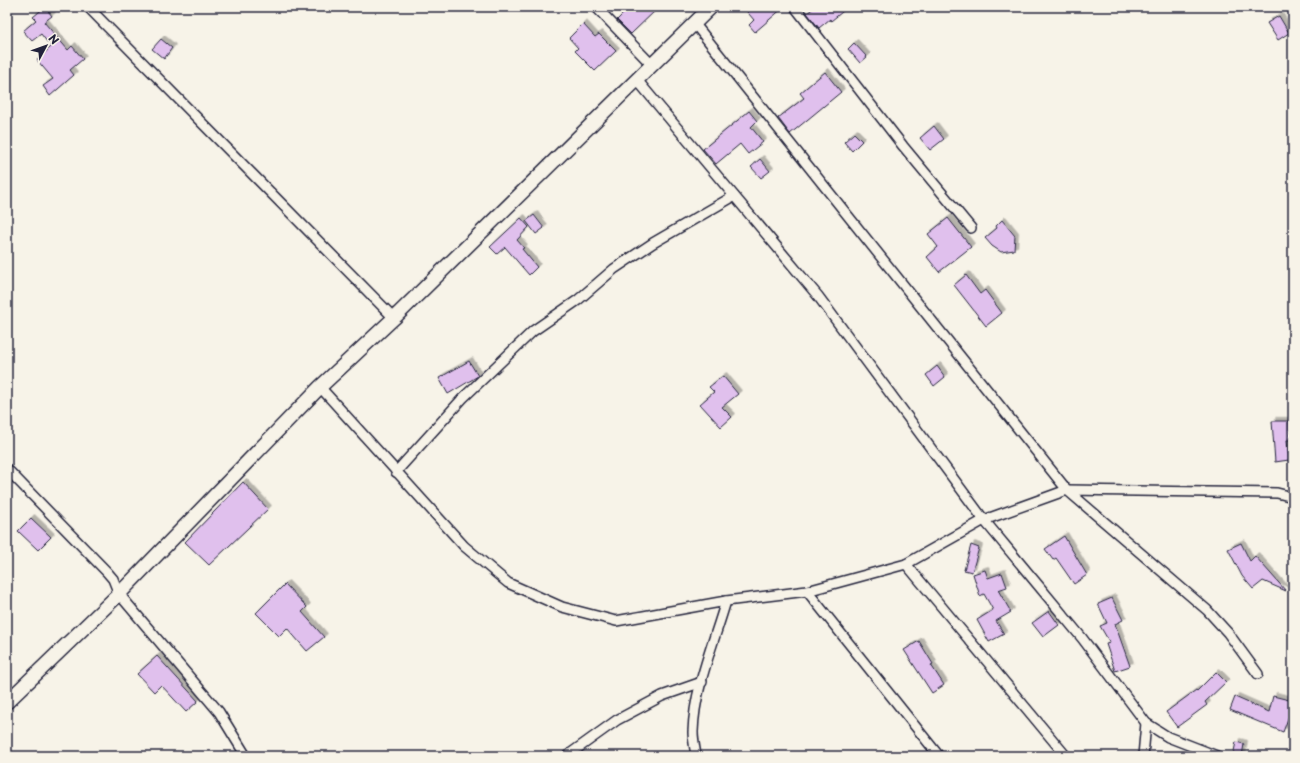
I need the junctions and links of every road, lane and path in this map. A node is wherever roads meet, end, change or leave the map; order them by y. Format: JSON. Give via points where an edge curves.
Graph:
{"nodes":[{"id":1,"x":88,"y":7,"type":"edge"},
{"id":2,"x":596,"y":7,"type":"edge"},
{"id":3,"x":711,"y":7,"type":"edge"},
{"id":4,"x":795,"y":7,"type":"edge"},
{"id":5,"x":694,"y":24,"type":"junction"},
{"id":6,"x":652,"y":65,"type":"junction"},
{"id":7,"x":637,"y":80,"type":"junction"},
{"id":8,"x":734,"y":196,"type":"junction"},
{"id":9,"x":971,"y":228,"type":"dead end"},
{"id":10,"x":394,"y":318,"type":"junction"},
{"id":11,"x":320,"y":387,"type":"junction"},
{"id":12,"x":7,"y":469,"type":"edge"},
{"id":13,"x":396,"y":472,"type":"junction"},
{"id":14,"x":1067,"y":490,"type":"junction"},
{"id":15,"x":1293,"y":497,"type":"edge"},
{"id":16,"x":984,"y":520,"type":"junction"},
{"id":17,"x":906,"y":564,"type":"junction"},
{"id":18,"x":807,"y":591,"type":"junction"},
{"id":19,"x":119,"y":594,"type":"junction"},
{"id":20,"x":726,"y":601,"type":"junction"},
{"id":21,"x":1258,"y":674,"type":"dead end"},
{"id":22,"x":702,"y":682,"type":"junction"},
{"id":23,"x":7,"y":702,"type":"edge"},
{"id":24,"x":1146,"y":723,"type":"junction"},
{"id":25,"x":246,"y":756,"type":"edge"},
{"id":26,"x":567,"y":756,"type":"edge"},
{"id":27,"x":696,"y":756,"type":"edge"},
{"id":28,"x":939,"y":756,"type":"edge"},
{"id":29,"x":1066,"y":756,"type":"edge"},
{"id":30,"x":1143,"y":756,"type":"edge"},
{"id":31,"x":1217,"y":756,"type":"edge"}],
"edges":[{"from":1,"to":10,"type":"street"},
{"from":2,"to":6,"type":"street"},
{"from":3,"to":5,"type":"street"},
{"from":4,"to":9,"type":"street","via":[[903,146]]},
{"from":5,"to":6,"type":"street"},
{"from":5,"to":14,"type":"street"},
{"from":6,"to":7,"type":"street"},
{"from":7,"to":8,"type":"street"},
{"from":7,"to":10,"type":"street"},
{"from":8,"to":13,"type":"street","via":[[614,269],[578,300],[533,331],[463,398]]},
{"from":8,"to":16,"type":"street","via":[[818,296]]},
{"from":10,"to":11,"type":"street"},
{"from":11,"to":13,"type":"street"},
{"from":11,"to":19,"type":"street"},
{"from":12,"to":19,"type":"street","via":[[107,572]]},
{"from":13,"to":20,"type":"street","via":[[464,546],[508,583],[562,607],[616,621]]},
{"from":14,"to":15,"type":"street","via":[[1277,493]]},
{"from":14,"to":16,"type":"street"},
{"from":14,"to":21,"type":"street","via":[[1207,610],[1228,633]]},
{"from":16,"to":17,"type":"street"},
{"from":16,"to":24,"type":"street","via":[[1082,638]]},
{"from":17,"to":18,"type":"street"},
{"from":17,"to":29,"type":"street"},
{"from":18,"to":20,"type":"street"},
{"from":18,"to":28,"type":"street"},
{"from":19,"to":23,"type":"street"},
{"from":19,"to":25,"type":"street","via":[[219,712]]},
{"from":20,"to":22,"type":"street"},
{"from":22,"to":26,"type":"street","via":[[662,696],[617,720]]},
{"from":22,"to":27,"type":"street","via":[[695,711]]},
{"from":24,"to":30,"type":"street"},
{"from":24,"to":31,"type":"street","via":[[1168,737]]}]}
